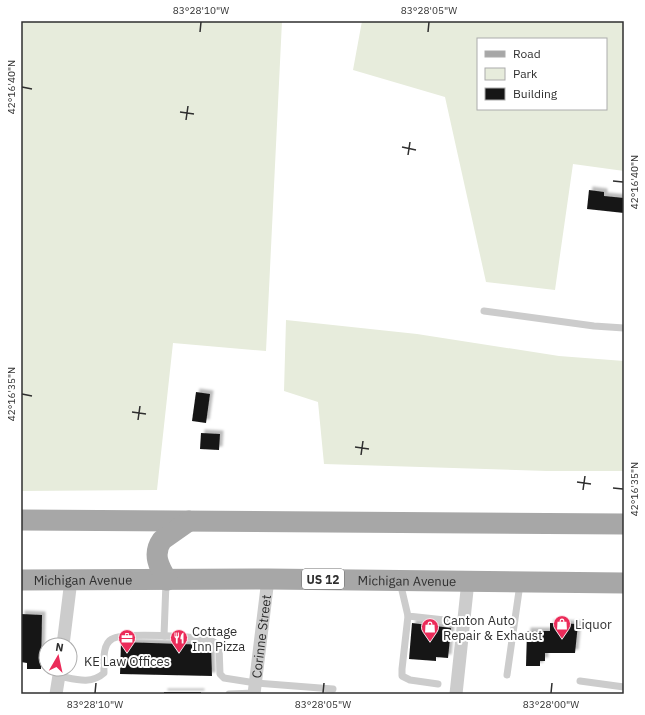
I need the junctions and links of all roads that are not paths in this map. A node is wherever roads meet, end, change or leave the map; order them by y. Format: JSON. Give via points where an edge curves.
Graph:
{"nodes":[{"id":1,"x":484,"y":311,"type":"dead end"},
{"id":2,"x":624,"y":328,"type":"edge"},
{"id":3,"x":21,"y":520,"type":"edge"},
{"id":4,"x":189,"y":522,"type":"junction"},
{"id":5,"x":624,"y":524,"type":"edge"},
{"id":6,"x":268,"y":579,"type":"junction"},
{"id":7,"x":400,"y":579,"type":"junction"},
{"id":8,"x":21,"y":580,"type":"edge"},
{"id":9,"x":71,"y":580,"type":"junction"},
{"id":10,"x":167,"y":580,"type":"junction"},
{"id":11,"x":468,"y":581,"type":"junction"},
{"id":12,"x":520,"y":582,"type":"junction"},
{"id":13,"x":624,"y":583,"type":"edge"},
{"id":14,"x":408,"y":616,"type":"junction"},
{"id":15,"x":463,"y":622,"type":"junction"},
{"id":16,"x":164,"y":636,"type":"junction"},
{"id":17,"x":64,"y":637,"type":"edge"},
{"id":18,"x":507,"y":675,"type":"dead end"},
{"id":19,"x":59,"y":677,"type":"edge"},
{"id":20,"x":76,"y":677,"type":"edge"},
{"id":21,"x":580,"y":681,"type":"dead end"},
{"id":22,"x":438,"y":684,"type":"dead end"},
{"id":23,"x":624,"y":687,"type":"edge"},
{"id":24,"x":333,"y":689,"type":"dead end"},
{"id":25,"x":255,"y":690,"type":"edge"},
{"id":26,"x":56,"y":694,"type":"edge"},
{"id":27,"x":229,"y":694,"type":"edge"},
{"id":28,"x":456,"y":694,"type":"edge"}],
"edges":[{"from":1,"to":2,"type":"lane"},
{"from":3,"to":4,"type":"main road"},
{"from":4,"to":5,"type":"main road"},
{"from":4,"to":10,"type":"main road","via":[[159,544],[158,566]]},
{"from":6,"to":7,"type":"main road","name":"Michigan Avenue","number":"US 12"},
{"from":6,"to":10,"type":"main road","name":"Michigan Avenue","number":"US 12"},
{"from":6,"to":25,"type":"street","name":"Corinne Street"},
{"from":7,"to":11,"type":"main road","name":"Michigan Avenue","number":"US 12"},
{"from":7,"to":14,"type":"lane"},
{"from":8,"to":9,"type":"main road","name":"Michigan Avenue","number":"US 12"},
{"from":9,"to":10,"type":"main road","name":"Michigan Avenue","number":"US 12"},
{"from":9,"to":17,"type":"street"},
{"from":10,"to":16,"type":"lane"},
{"from":11,"to":12,"type":"main road","name":"Michigan Avenue","number":"US 12"},
{"from":11,"to":15,"type":"street"},
{"from":12,"to":13,"type":"main road","name":"Michigan Avenue","number":"US 12"},
{"from":12,"to":18,"type":"lane"},
{"from":14,"to":15,"type":"lane"},
{"from":14,"to":22,"type":"lane","via":[[402,676],[410,680]]},
{"from":15,"to":28,"type":"street"},
{"from":16,"to":20,"type":"lane","via":[[120,636],[111,639],[106,645],[104,673],[97,679]]},
{"from":16,"to":25,"type":"lane","via":[[214,641],[219,646],[220,674]]},
{"from":19,"to":26,"type":"street"},
{"from":21,"to":23,"type":"lane"},
{"from":24,"to":25,"type":"lane"},
{"from":25,"to":27,"type":"lane"}]}
